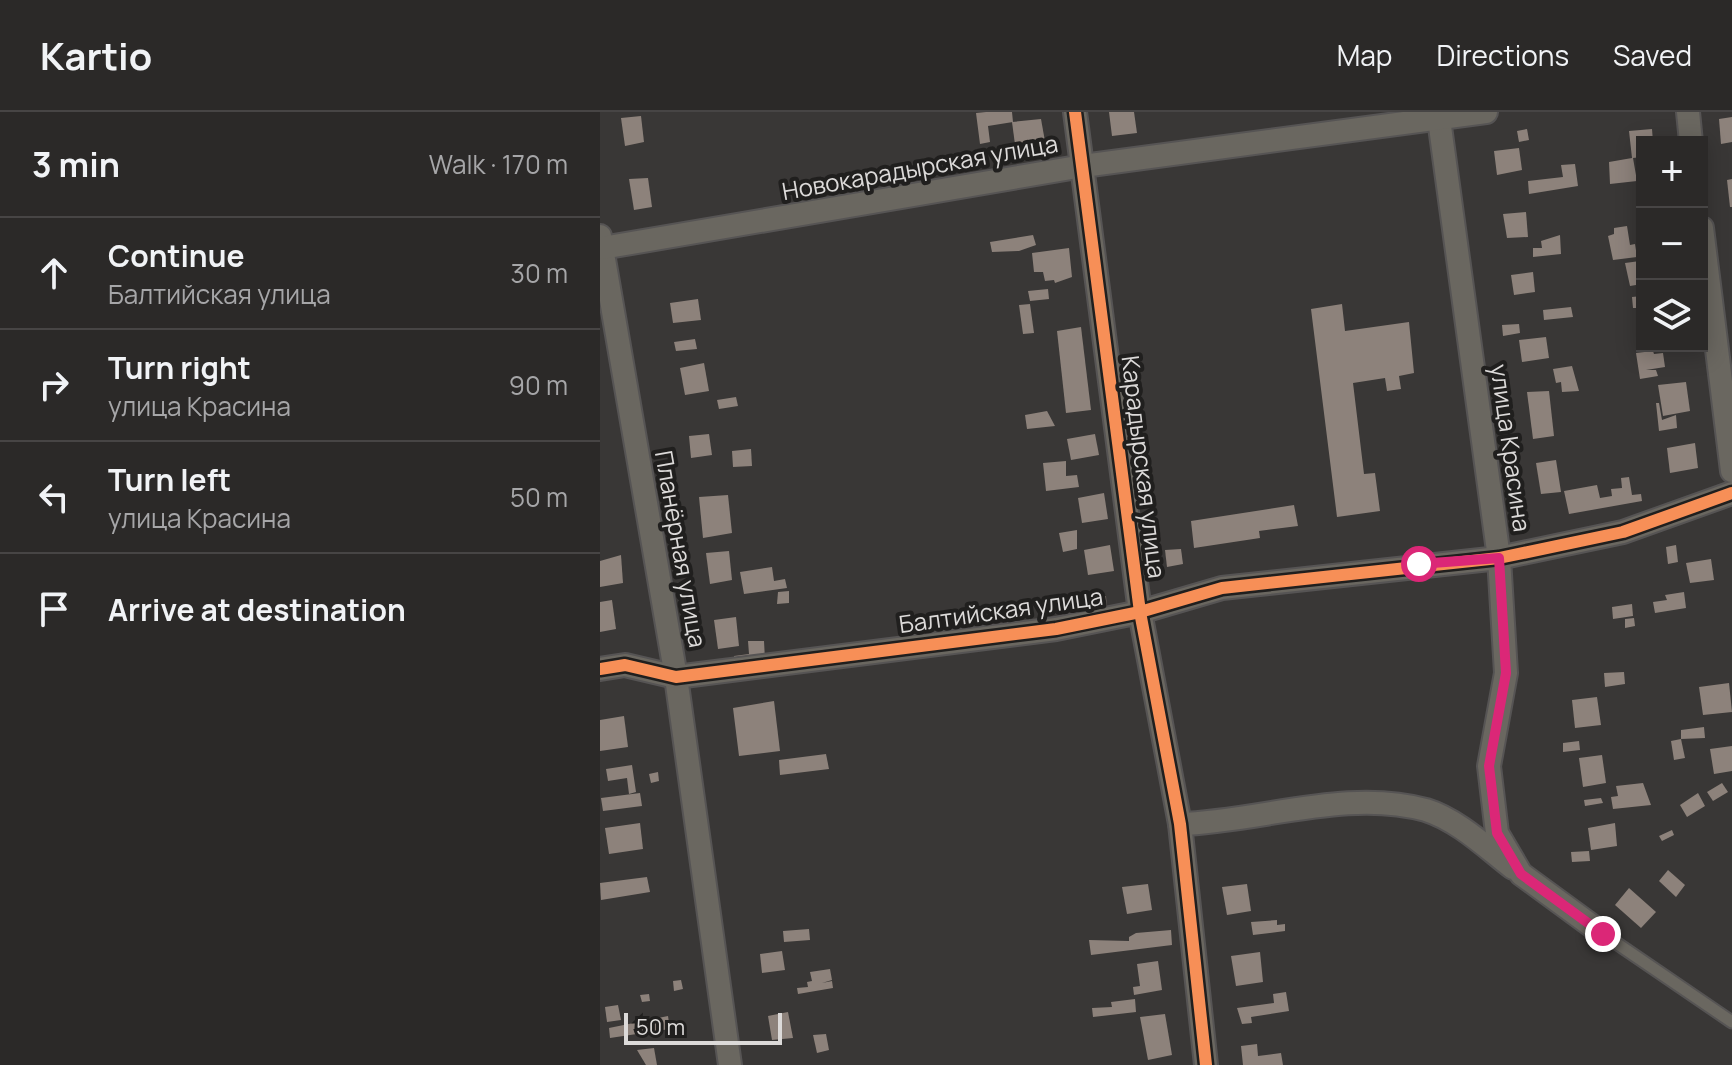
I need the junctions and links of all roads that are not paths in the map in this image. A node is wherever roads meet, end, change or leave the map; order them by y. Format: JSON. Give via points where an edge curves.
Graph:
{"nodes":[{"id":1,"x":1075,"y":112,"type":"edge"},
{"id":2,"x":1486,"y":112,"type":"edge"},
{"id":3,"x":1688,"y":112,"type":"edge"},
{"id":4,"x":1439,"y":115,"type":"edge"},
{"id":5,"x":1690,"y":136,"type":"edge"},
{"id":6,"x":1083,"y":166,"type":"junction"},
{"id":7,"x":601,"y":241,"type":"edge"},
{"id":8,"x":1708,"y":277,"type":"edge"},
{"id":9,"x":1732,"y":471,"type":"edge"},
{"id":10,"x":1732,"y":493,"type":"edge"},
{"id":11,"x":1499,"y":558,"type":"junction"},
{"id":12,"x":1140,"y":612,"type":"junction"},
{"id":13,"x":600,"y":669,"type":"edge"},
{"id":14,"x":676,"y":677,"type":"junction"},
{"id":15,"x":1180,"y":824,"type":"junction"},
{"id":16,"x":1521,"y":874,"type":"junction"},
{"id":17,"x":1603,"y":934,"type":"joint"},
{"id":18,"x":1732,"y":1022,"type":"edge"},
{"id":19,"x":730,"y":1065,"type":"edge"},
{"id":20,"x":1206,"y":1065,"type":"edge"}],
"edges":[{"from":1,"to":6,"type":"street","name":"Карадырская улица"},
{"from":2,"to":4,"type":"street","name":"Новокарадырская улица"},
{"from":3,"to":5,"type":"street"},
{"from":4,"to":6,"type":"street","name":"Новокарадырская улица"},
{"from":4,"to":11,"type":"street","name":"улица Красина"},
{"from":6,"to":7,"type":"street","name":"Новокарадырская улица"},
{"from":6,"to":12,"type":"street","name":"Карадырская улица"},
{"from":7,"to":14,"type":"street","name":"Планёрная улица"},
{"from":8,"to":9,"type":"street"},
{"from":10,"to":11,"type":"street","name":"Балтийская улица","via":[[1623,532]]},
{"from":11,"to":12,"type":"street","name":"Балтийская улица","via":[[1222,588]]},
{"from":11,"to":16,"type":"street","name":"улица Красина","via":[[1506,673],[1489,766],[1497,833]]},
{"from":12,"to":14,"type":"street","name":"Балтийская улица","via":[[1056,629]]},
{"from":12,"to":15,"type":"street","name":"Карадырская улица"},
{"from":13,"to":14,"type":"street","name":"Балтийская улица","via":[[625,665]]},
{"from":14,"to":19,"type":"street","name":"Планёрная улица"},
{"from":15,"to":16,"type":"street","via":[[1345,805],[1391,805],[1427,811],[1452,824]]},
{"from":15,"to":20,"type":"street","name":"Карадырская улица"},
{"from":16,"to":17,"type":"street","name":"улица Красина"},
{"from":17,"to":18,"type":"lane"}]}
